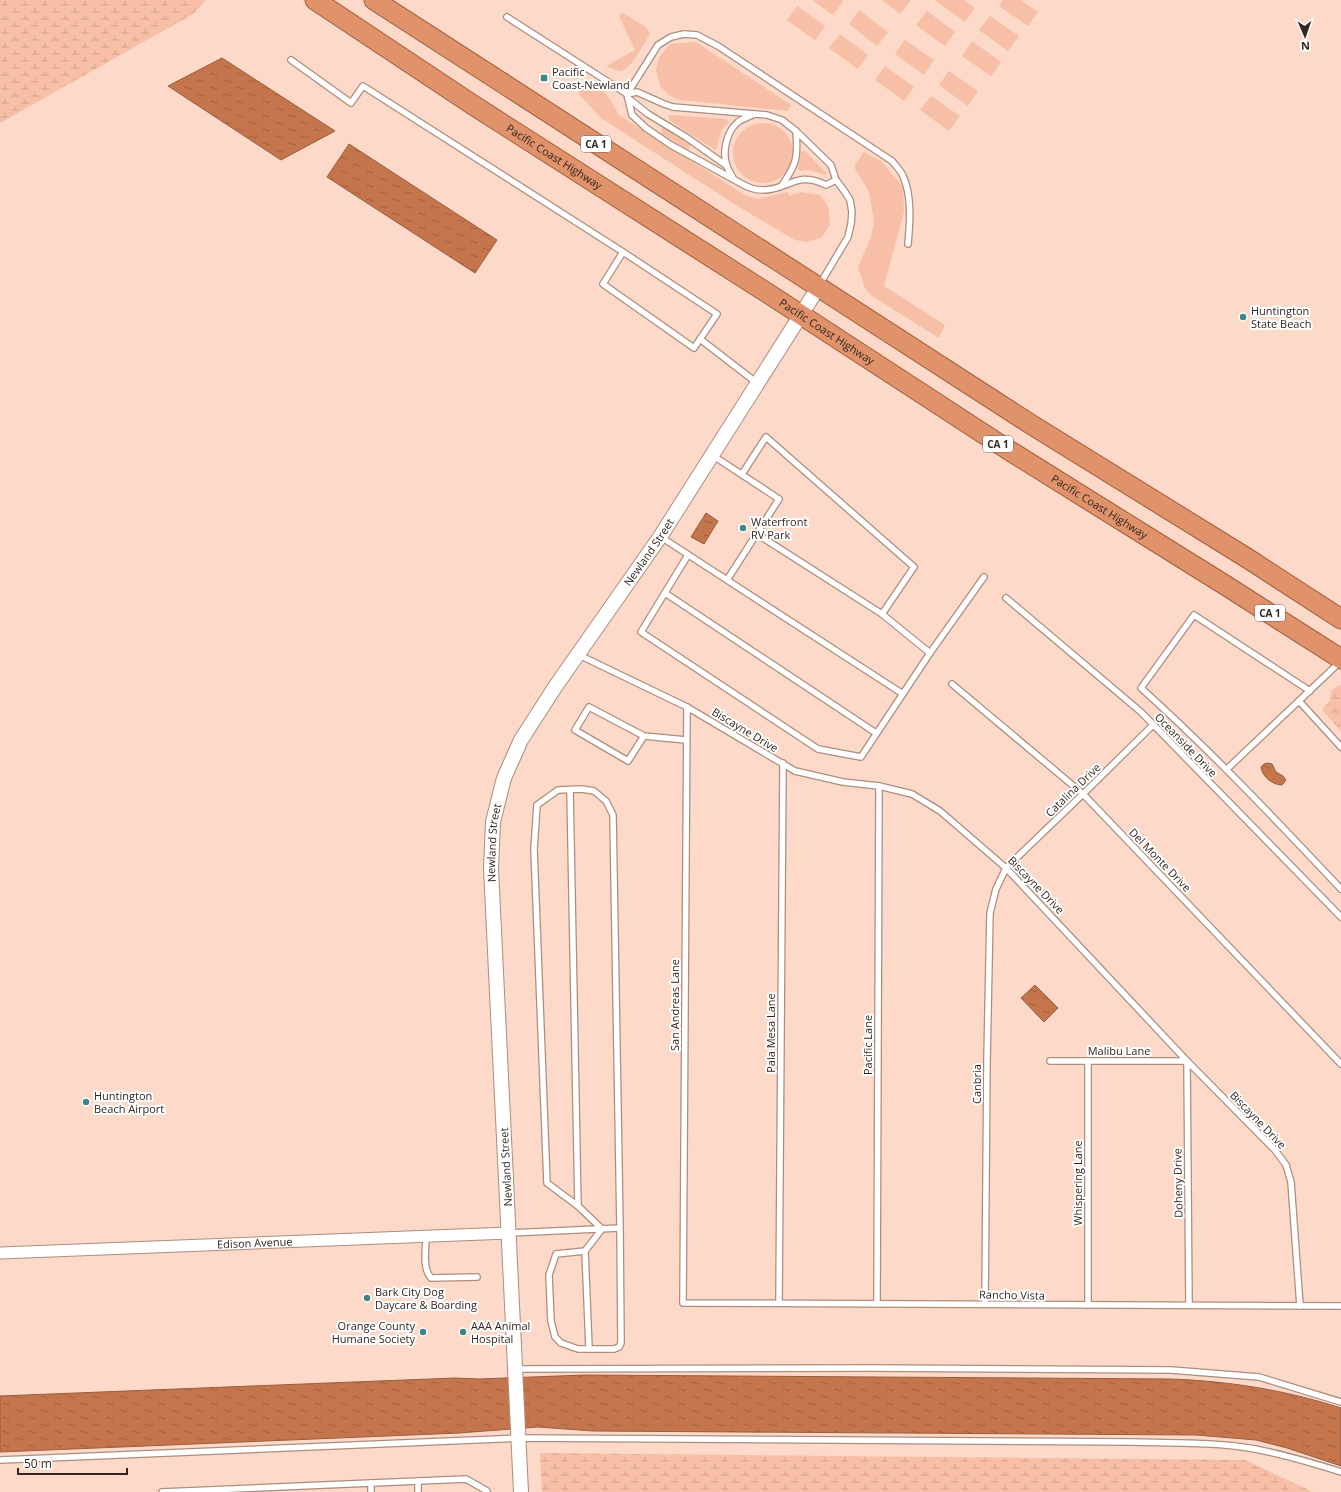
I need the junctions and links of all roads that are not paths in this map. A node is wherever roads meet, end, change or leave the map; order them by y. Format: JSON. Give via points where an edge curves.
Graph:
{"nodes":[{"id":1,"x":315,"y":0,"type":"edge"},
{"id":2,"x":374,"y":0,"type":"edge"},
{"id":3,"x":507,"y":17,"type":"dead end"},
{"id":4,"x":291,"y":60,"type":"dead end"},
{"id":5,"x":628,"y":96,"type":"junction"},
{"id":6,"x":755,"y":114,"type":"junction"},
{"id":7,"x":796,"y":131,"type":"junction"},
{"id":8,"x":727,"y":166,"type":"junction"},
{"id":9,"x":733,"y":179,"type":"junction"},
{"id":10,"x":836,"y":180,"type":"junction"},
{"id":11,"x":782,"y":186,"type":"junction"},
{"id":12,"x":908,"y":244,"type":"dead end"},
{"id":13,"x":624,"y":252,"type":"junction"},
{"id":14,"x":818,"y":288,"type":"junction"},
{"id":15,"x":801,"y":315,"type":"junction"},
{"id":16,"x":700,"y":339,"type":"junction"},
{"id":17,"x":757,"y":383,"type":"junction"},
{"id":18,"x":712,"y":454,"type":"junction"},
{"id":19,"x":742,"y":474,"type":"junction"},
{"id":20,"x":757,"y":534,"type":"junction"},
{"id":21,"x":660,"y":537,"type":"junction"},
{"id":22,"x":688,"y":555,"type":"junction"},
{"id":23,"x":984,"y":577,"type":"dead end"},
{"id":24,"x":727,"y":580,"type":"junction"},
{"id":25,"x":665,"y":592,"type":"junction"},
{"id":26,"x":1006,"y":598,"type":"dead end"},
{"id":27,"x":882,"y":614,"type":"junction"},
{"id":28,"x":1341,"y":619,"type":"edge"},
{"id":29,"x":930,"y":653,"type":"junction"},
{"id":30,"x":579,"y":654,"type":"junction"},
{"id":31,"x":1341,"y":660,"type":"edge"},
{"id":32,"x":952,"y":684,"type":"dead end"},
{"id":33,"x":1310,"y":691,"type":"junction"},
{"id":34,"x":903,"y":694,"type":"junction"},
{"id":35,"x":1298,"y":701,"type":"junction"},
{"id":36,"x":687,"y":707,"type":"junction"},
{"id":37,"x":1153,"y":725,"type":"junction"},
{"id":38,"x":876,"y":733,"type":"junction"},
{"id":39,"x":644,"y":736,"type":"junction"},
{"id":40,"x":686,"y":740,"type":"junction"},
{"id":41,"x":1341,"y":746,"type":"edge"},
{"id":42,"x":783,"y":763,"type":"junction"},
{"id":43,"x":1227,"y":769,"type":"junction"},
{"id":44,"x":879,"y":786,"type":"junction"},
{"id":45,"x":570,"y":790,"type":"junction"},
{"id":46,"x":1083,"y":794,"type":"junction"},
{"id":47,"x":1006,"y":868,"type":"junction"},
{"id":48,"x":1341,"y":889,"type":"edge"},
{"id":49,"x":1341,"y":918,"type":"edge"},
{"id":50,"x":1050,"y":1061,"type":"dead end"},
{"id":51,"x":1088,"y":1061,"type":"junction"},
{"id":52,"x":1187,"y":1061,"type":"junction"},
{"id":53,"x":1341,"y":1064,"type":"edge"},
{"id":54,"x":578,"y":1206,"type":"junction"},
{"id":55,"x":620,"y":1228,"type":"junction"},
{"id":56,"x":602,"y":1229,"type":"junction"},
{"id":57,"x":509,"y":1234,"type":"junction"},
{"id":58,"x":426,"y":1237,"type":"junction"},
{"id":59,"x":585,"y":1251,"type":"junction"},
{"id":60,"x":0,"y":1253,"type":"edge"},
{"id":61,"x":477,"y":1277,"type":"dead end"},
{"id":62,"x":683,"y":1303,"type":"joint"},
{"id":63,"x":779,"y":1303,"type":"junction"},
{"id":64,"x":877,"y":1304,"type":"junction"},
{"id":65,"x":985,"y":1304,"type":"junction"},
{"id":66,"x":1088,"y":1305,"type":"junction"},
{"id":67,"x":1189,"y":1306,"type":"junction"},
{"id":68,"x":1300,"y":1306,"type":"junction"},
{"id":69,"x":1341,"y":1306,"type":"edge"},
{"id":70,"x":589,"y":1348,"type":"junction"},
{"id":71,"x":516,"y":1372,"type":"junction"},
{"id":72,"x":1341,"y":1402,"type":"edge"},
{"id":73,"x":519,"y":1434,"type":"junction"},
{"id":74,"x":0,"y":1460,"type":"edge"},
{"id":75,"x":1341,"y":1472,"type":"edge"},
{"id":76,"x":418,"y":1481,"type":"junction"},
{"id":77,"x":371,"y":1483,"type":"junction"},
{"id":78,"x":325,"y":1485,"type":"junction"},
{"id":79,"x":278,"y":1489,"type":"edge"},
{"id":80,"x":231,"y":1490,"type":"edge"},
{"id":81,"x":162,"y":1492,"type":"edge"},
{"id":82,"x":185,"y":1492,"type":"edge"},
{"id":83,"x":325,"y":1492,"type":"edge"},
{"id":84,"x":371,"y":1492,"type":"edge"},
{"id":85,"x":418,"y":1492,"type":"edge"},
{"id":86,"x":488,"y":1492,"type":"edge"},
{"id":87,"x":522,"y":1492,"type":"edge"}],
"edges":[{"from":1,"to":15,"type":"highway","name":"Pacific Coast Highway","number":"CA 1"},
{"from":2,"to":14,"type":"highway","number":"CA 1"},
{"from":3,"to":5,"type":"lane"},
{"from":4,"to":13,"type":"lane","via":[[351,103],[363,86]]},
{"from":5,"to":6,"type":"lane","via":[[637,92],[673,107]]},
{"from":5,"to":8,"type":"lane","via":[[648,114]]},
{"from":5,"to":9,"type":"lane","via":[[632,115],[646,128],[671,145]]},
{"from":5,"to":12,"type":"lane","via":[[658,45],[671,37],[684,34],[697,35],[711,42],[892,161],[903,176],[908,193]]},
{"from":6,"to":7,"type":"lane","via":[[782,120]]},
{"from":6,"to":8,"type":"lane","via":[[738,122],[730,133],[726,145]]},
{"from":7,"to":10,"type":"lane","via":[[831,165]]},
{"from":7,"to":11,"type":"lane","via":[[796,162]]},
{"from":8,"to":9,"type":"lane"},
{"from":9,"to":11,"type":"lane","via":[[751,189],[772,190]]},
{"from":10,"to":11,"type":"lane","via":[[826,185],[816,180],[796,180]]},
{"from":10,"to":14,"type":"lane","via":[[850,200],[851,224],[848,236]]},
{"from":13,"to":16,"type":"lane","via":[[717,314]]},
{"from":13,"to":16,"type":"lane","via":[[603,284],[694,348]]},
{"from":14,"to":15,"type":"street","name":"Newland Street"},
{"from":14,"to":28,"type":"highway","number":"CA 1"},
{"from":15,"to":17,"type":"street","name":"Newland Street"},
{"from":15,"to":31,"type":"highway","name":"Pacific Coast Highway","number":"CA 1","via":[[1010,451],[1212,576]]},
{"from":16,"to":17,"type":"lane"},
{"from":17,"to":18,"type":"street","name":"Newland Street"},
{"from":18,"to":19,"type":"lane"},
{"from":18,"to":21,"type":"street","name":"Newland Street"},
{"from":19,"to":20,"type":"lane","via":[[779,499]]},
{"from":19,"to":27,"type":"lane","via":[[766,437],[914,567]]},
{"from":20,"to":24,"type":"lane"},
{"from":20,"to":27,"type":"lane"},
{"from":21,"to":22,"type":"lane"},
{"from":21,"to":30,"type":"street","name":"Newland Street"},
{"from":22,"to":24,"type":"lane"},
{"from":22,"to":25,"type":"lane"},
{"from":23,"to":29,"type":"lane"},
{"from":24,"to":34,"type":"lane"},
{"from":25,"to":38,"type":"lane"},
{"from":25,"to":38,"type":"lane","via":[[641,632],[818,749],[861,757]]},
{"from":26,"to":37,"type":"lane","name":"Oceanside Drive"},
{"from":27,"to":29,"type":"lane"},
{"from":29,"to":34,"type":"lane"},
{"from":30,"to":36,"type":"lane","name":"Biscayne Drive"},
{"from":30,"to":57,"type":"street","name":"Newland Street","via":[[521,740],[504,778],[493,822],[491,868]]},
{"from":31,"to":33,"type":"lane"},
{"from":32,"to":46,"type":"lane","name":"Del Monte Drive"},
{"from":33,"to":35,"type":"lane"},
{"from":33,"to":43,"type":"lane","via":[[1194,615],[1140,688]]},
{"from":34,"to":38,"type":"lane"},
{"from":35,"to":41,"type":"lane"},
{"from":35,"to":43,"type":"lane"},
{"from":36,"to":40,"type":"lane","name":"San Andreas Lane"},
{"from":36,"to":42,"type":"lane","name":"Biscayne Drive"},
{"from":37,"to":46,"type":"lane","name":"Catalina Drive"},
{"from":37,"to":49,"type":"lane","name":"Oceanside Drive"},
{"from":39,"to":39,"type":"lane","via":[[589,707],[575,730],[628,761]]},
{"from":39,"to":40,"type":"lane"},
{"from":40,"to":62,"type":"lane","name":"San Andreas Lane"},
{"from":42,"to":44,"type":"lane","name":"Biscayne Drive","via":[[795,771],[810,775]]},
{"from":42,"to":63,"type":"lane","name":"Pala Mesa Lane"},
{"from":43,"to":48,"type":"lane"},
{"from":44,"to":47,"type":"lane","name":"Biscayne Drive","via":[[912,794],[940,811]]},
{"from":44,"to":64,"type":"lane","name":"Pacific Lane"},
{"from":45,"to":54,"type":"lane"},
{"from":45,"to":54,"type":"lane","via":[[558,790],[537,805],[534,849],[547,1183]]},
{"from":45,"to":55,"type":"lane","via":[[594,791],[606,802],[613,815]]},
{"from":46,"to":47,"type":"lane","name":"Catalina Drive"},
{"from":46,"to":53,"type":"lane","name":"Del Monte Drive"},
{"from":47,"to":52,"type":"lane","name":"Biscayne Drive"},
{"from":47,"to":65,"type":"lane","name":"Canbria","via":[[996,889],[990,913]]},
{"from":50,"to":51,"type":"lane","name":"Malibu Lane"},
{"from":51,"to":52,"type":"lane","name":"Malibu Lane"},
{"from":51,"to":66,"type":"lane","name":"Whispering Lane"},
{"from":52,"to":67,"type":"lane","name":"Doheny Drive"},
{"from":52,"to":68,"type":"lane","name":"Biscayne Drive","via":[[1275,1150],[1286,1165],[1291,1182]]},
{"from":54,"to":56,"type":"lane"},
{"from":55,"to":56,"type":"lane"},
{"from":55,"to":70,"type":"lane","via":[[621,1343],[619,1347],[614,1348]]},
{"from":56,"to":57,"type":"lane"},
{"from":56,"to":59,"type":"lane"},
{"from":57,"to":58,"type":"street","name":"Edison Avenue"},
{"from":57,"to":71,"type":"street","name":"Newland Street"},
{"from":58,"to":60,"type":"street","name":"Edison Avenue"},
{"from":58,"to":61,"type":"lane","via":[[426,1268],[431,1278]]},
{"from":59,"to":70,"type":"lane"},
{"from":59,"to":70,"type":"lane","via":[[556,1254],[549,1275],[551,1321],[555,1337],[561,1343],[578,1349]]},
{"from":62,"to":63,"type":"lane","name":"Rancho Vista"},
{"from":63,"to":64,"type":"lane","name":"Rancho Vista"},
{"from":64,"to":65,"type":"lane","name":"Rancho Vista"},
{"from":65,"to":66,"type":"lane","name":"Rancho Vista"},
{"from":66,"to":67,"type":"lane","name":"Rancho Vista"},
{"from":67,"to":68,"type":"lane","name":"Rancho Vista"},
{"from":68,"to":69,"type":"lane","name":"Rancho Vista"},
{"from":71,"to":72,"type":"lane","via":[[871,1368],[1171,1370],[1259,1377]]},
{"from":71,"to":73,"type":"street","name":"Newland Street"},
{"from":73,"to":74,"type":"lane"},
{"from":73,"to":75,"type":"lane","via":[[1203,1444],[1254,1449],[1296,1458]]},
{"from":73,"to":87,"type":"street","name":"Newland Street"},
{"from":76,"to":77,"type":"lane"},
{"from":76,"to":85,"type":"lane"},
{"from":76,"to":86,"type":"lane","via":[[466,1479]]},
{"from":77,"to":78,"type":"lane"},
{"from":77,"to":84,"type":"lane"},
{"from":78,"to":79,"type":"lane"},
{"from":78,"to":83,"type":"lane"},
{"from":79,"to":80,"type":"lane"},
{"from":80,"to":82,"type":"lane"},
{"from":81,"to":82,"type":"lane"}]}
